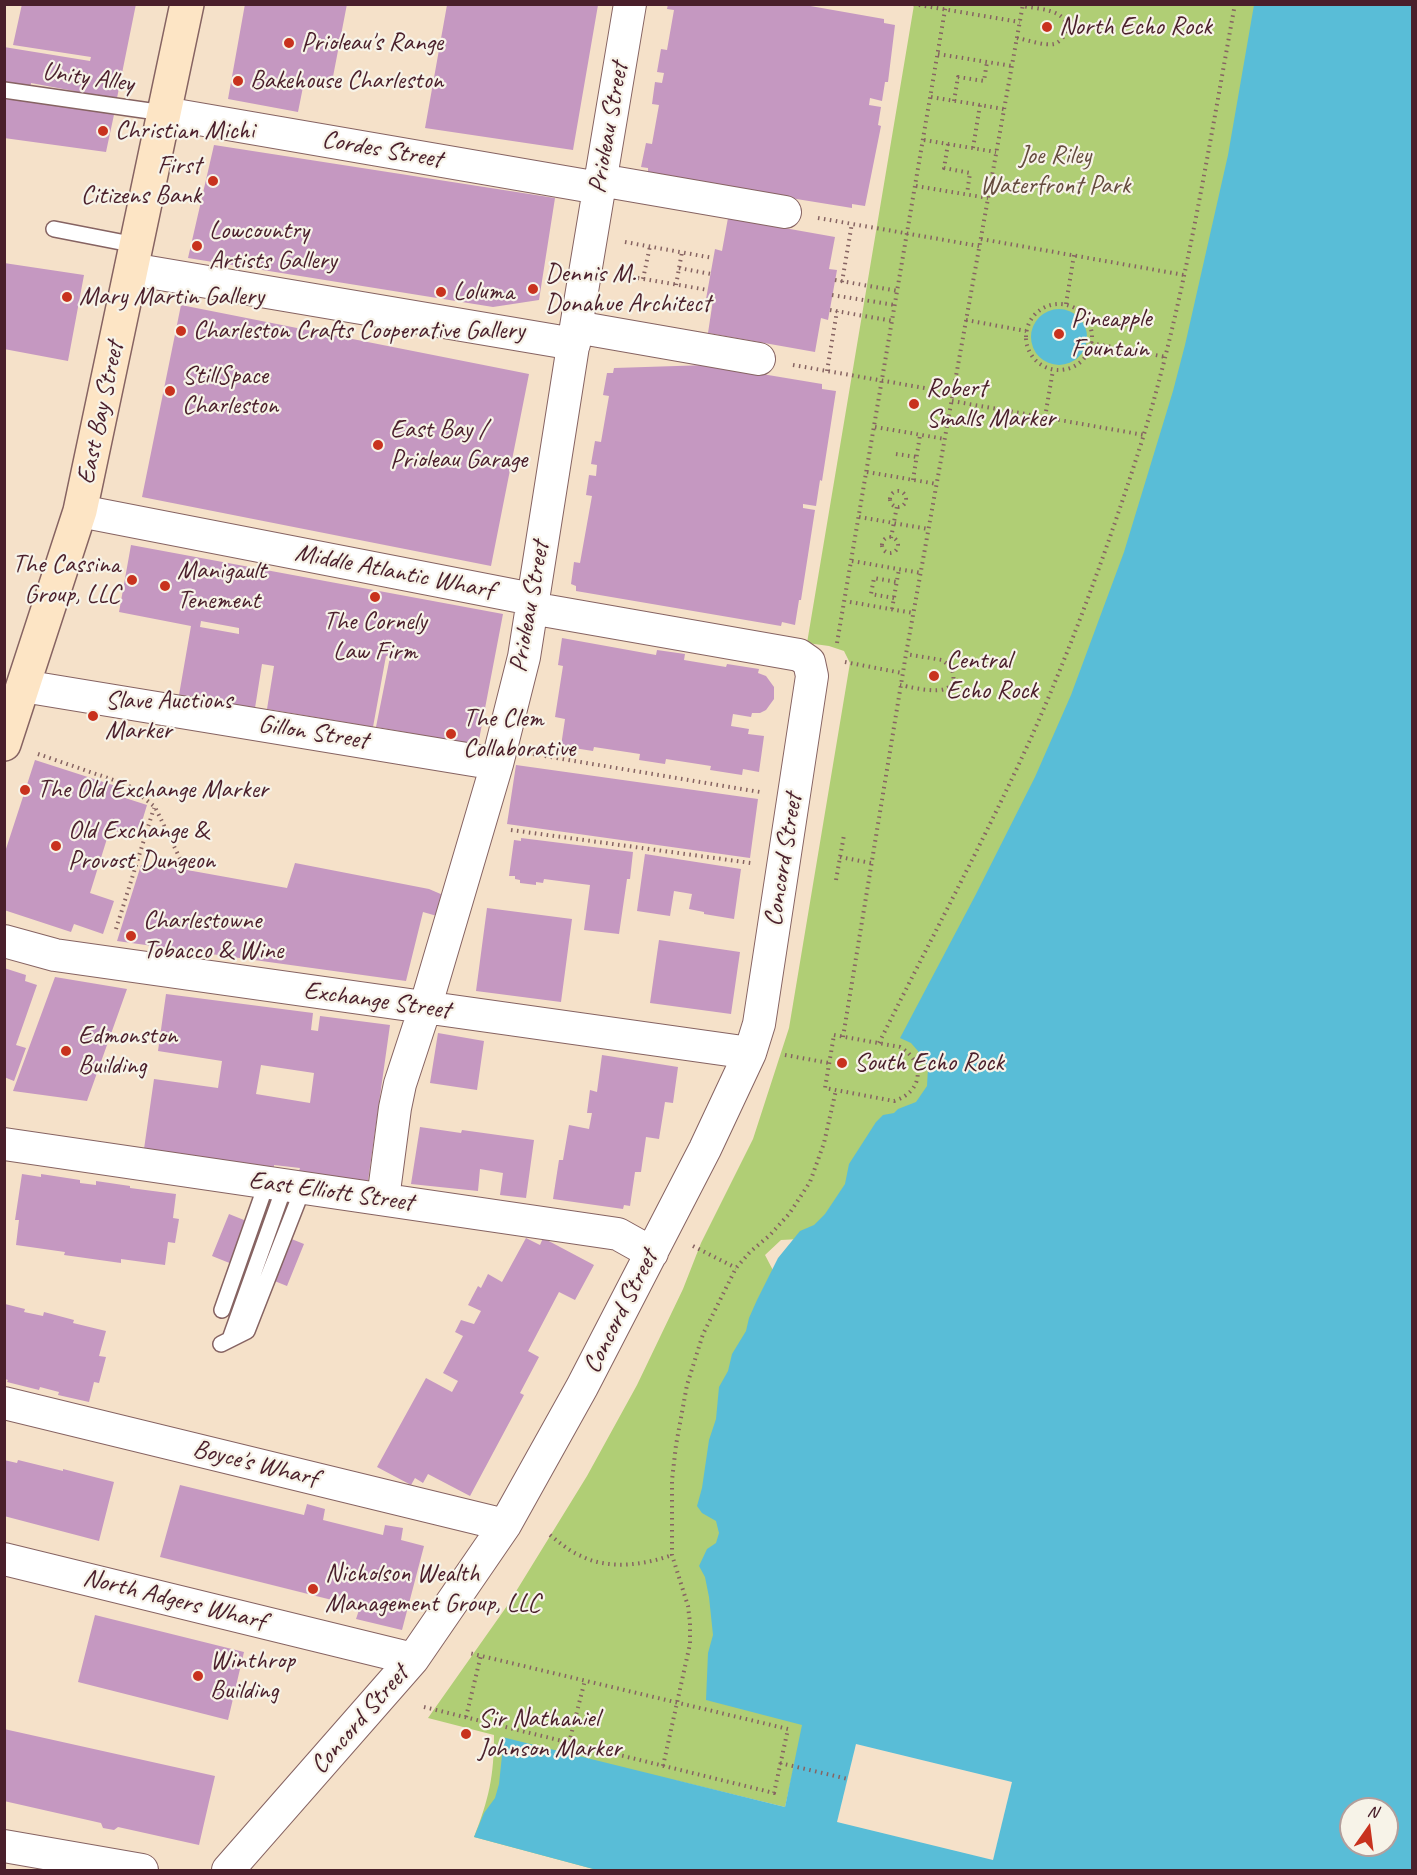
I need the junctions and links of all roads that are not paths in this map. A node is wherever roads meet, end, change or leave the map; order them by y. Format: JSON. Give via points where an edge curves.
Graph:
{"nodes":[{"id":1,"x":187,"y":4,"type":"edge"},
{"id":2,"x":630,"y":4,"type":"edge"},
{"id":3,"x":4,"y":90,"type":"edge"},
{"id":4,"x":164,"y":113,"type":"junction"},
{"id":5,"x":600,"y":184,"type":"junction"},
{"id":6,"x":785,"y":212,"type":"road end"},
{"id":7,"x":54,"y":229,"type":"dead end"},
{"id":8,"x":134,"y":257,"type":"junction"},
{"id":9,"x":575,"y":335,"type":"junction"},
{"id":10,"x":759,"y":359,"type":"road end"},
{"id":11,"x":80,"y":511,"type":"junction"},
{"id":12,"x":532,"y":604,"type":"junction"},
{"id":13,"x":822,"y":662,"type":"joint"},
{"id":14,"x":24,"y":686,"type":"junction"},
{"id":15,"x":17,"y":747,"type":"edge"},
{"id":16,"x":496,"y":764,"type":"junction"},
{"id":17,"x":4,"y":940,"type":"edge"},
{"id":18,"x":425,"y":1008,"type":"junction"},
{"id":19,"x":763,"y":1053,"type":"junction"},
{"id":20,"x":4,"y":1144,"type":"edge"},
{"id":21,"x":285,"y":1185,"type":"junction"},
{"id":22,"x":383,"y":1199,"type":"junction"},
{"id":23,"x":652,"y":1253,"type":"junction"},
{"id":24,"x":222,"y":1310,"type":"dead end"},
{"id":25,"x":225,"y":1341,"type":"dead end"},
{"id":26,"x":4,"y":1403,"type":"edge"},
{"id":27,"x":505,"y":1525,"type":"junction"},
{"id":28,"x":4,"y":1559,"type":"edge"},
{"id":29,"x":413,"y":1659,"type":"junction"},
{"id":30,"x":4,"y":1846,"type":"edge"},
{"id":31,"x":142,"y":1870,"type":"edge"},
{"id":32,"x":228,"y":1870,"type":"edge"}],
"edges":[{"from":1,"to":4,"type":"street","name":"East Bay Street"},
{"from":2,"to":5,"type":"street","name":"Prioleau Street"},
{"from":3,"to":4,"type":"lane","name":"Unity Alley"},
{"from":4,"to":5,"type":"street","name":"Cordes Street"},
{"from":4,"to":8,"type":"street","name":"East Bay Street"},
{"from":5,"to":6,"type":"street","name":"Cordes Street"},
{"from":5,"to":9,"type":"street","name":"Prioleau Street"},
{"from":7,"to":8,"type":"lane"},
{"from":8,"to":9,"type":"street"},
{"from":8,"to":11,"type":"street","name":"East Bay Street"},
{"from":9,"to":10,"type":"street"},
{"from":9,"to":12,"type":"street","name":"Prioleau Street"},
{"from":11,"to":12,"type":"street","name":"Middle Atlantic Wharf"},
{"from":11,"to":14,"type":"street","name":"East Bay Street"},
{"from":12,"to":13,"type":"street","name":"Middle Atlantic Wharf"},
{"from":12,"to":16,"type":"street","name":"Prioleau Street","via":[[524,657]]},
{"from":13,"to":19,"type":"street","name":"Concord Street","via":[[812,676],[760,1013]]},
{"from":14,"to":15,"type":"street","name":"East Bay Street"},
{"from":14,"to":16,"type":"street","name":"Gillon Street"},
{"from":16,"to":18,"type":"street","name":"Prioleau Street"},
{"from":17,"to":18,"type":"street","name":"Exchange Street","via":[[55,955]]},
{"from":18,"to":19,"type":"street","name":"Exchange Street"},
{"from":18,"to":22,"type":"street","name":"Prioleau Street","via":[[394,1108]]},
{"from":19,"to":23,"type":"street","name":"Concord Street","via":[[705,1149]]},
{"from":20,"to":21,"type":"street","name":"East Elliott Street"},
{"from":21,"to":22,"type":"street","name":"East Elliott Street"},
{"from":21,"to":24,"type":"lane"},
{"from":21,"to":25,"type":"lane","via":[[247,1331]]},
{"from":22,"to":23,"type":"street","name":"East Elliott Street","via":[[618,1234]]},
{"from":23,"to":27,"type":"street","name":"Concord Street"},
{"from":26,"to":27,"type":"street","name":"Boyce's Wharf"},
{"from":27,"to":29,"type":"street","name":"Concord Street"},
{"from":28,"to":29,"type":"street","name":"North Adgers Wharf"},
{"from":29,"to":32,"type":"street","name":"Concord Street"},
{"from":30,"to":31,"type":"street"}]}
